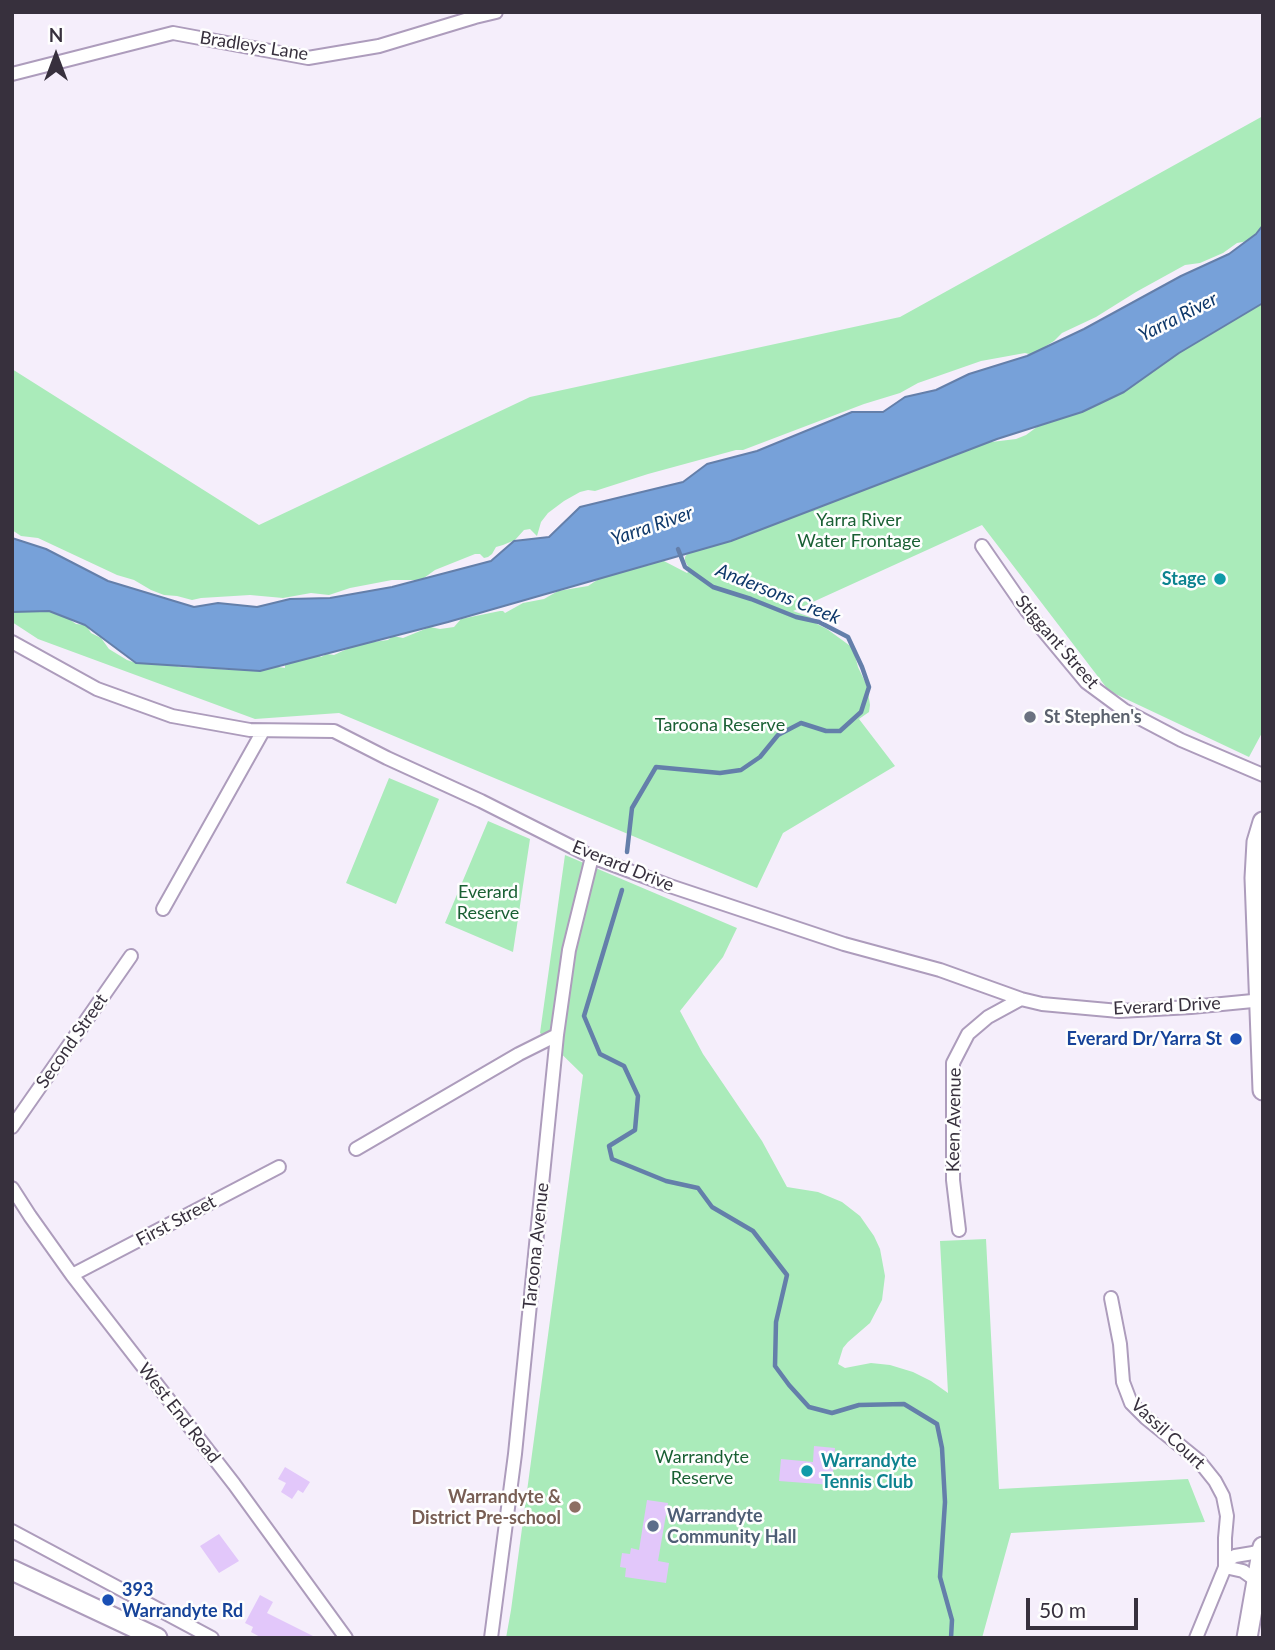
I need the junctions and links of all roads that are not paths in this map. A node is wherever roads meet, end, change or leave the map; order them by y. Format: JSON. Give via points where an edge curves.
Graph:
{"nodes":[{"id":1,"x":496,"y":12,"type":"edge"},
{"id":2,"x":12,"y":74,"type":"edge"},
{"id":3,"x":982,"y":546,"type":"dead end"},
{"id":4,"x":12,"y":642,"type":"edge"},
{"id":5,"x":263,"y":731,"type":"junction"},
{"id":6,"x":1263,"y":775,"type":"edge"},
{"id":7,"x":1263,"y":822,"type":"edge"},
{"id":8,"x":592,"y":857,"type":"junction"},
{"id":9,"x":163,"y":909,"type":"dead end"},
{"id":10,"x":131,"y":956,"type":"dead end"},
{"id":11,"x":1021,"y":999,"type":"junction"},
{"id":12,"x":1261,"y":1000,"type":"edge"},
{"id":13,"x":557,"y":1035,"type":"junction"},
{"id":14,"x":1263,"y":1090,"type":"edge"},
{"id":15,"x":12,"y":1127,"type":"edge"},
{"id":16,"x":356,"y":1149,"type":"dead end"},
{"id":17,"x":279,"y":1167,"type":"dead end"},
{"id":18,"x":12,"y":1188,"type":"edge"},
{"id":19,"x":959,"y":1230,"type":"dead end"},
{"id":20,"x":72,"y":1275,"type":"junction"},
{"id":21,"x":1111,"y":1298,"type":"dead end"},
{"id":22,"x":12,"y":1531,"type":"edge"},
{"id":23,"x":1263,"y":1548,"type":"edge"},
{"id":24,"x":1225,"y":1567,"type":"junction"},
{"id":25,"x":12,"y":1570,"type":"edge"},
{"id":26,"x":1257,"y":1581,"type":"junction"},
{"id":27,"x":63,"y":1594,"type":"junction"},
{"id":28,"x":137,"y":1638,"type":"edge"},
{"id":29,"x":157,"y":1638,"type":"edge"},
{"id":30,"x":212,"y":1638,"type":"edge"},
{"id":31,"x":346,"y":1638,"type":"edge"},
{"id":32,"x":491,"y":1638,"type":"edge"},
{"id":33,"x":1196,"y":1638,"type":"edge"},
{"id":34,"x":1247,"y":1638,"type":"edge"}],
"edges":[{"from":1,"to":2,"type":"street","name":"Bradleys Lane","via":[[379,46],[307,58],[173,33]]},
{"from":3,"to":6,"type":"street","name":"Stiggant Street","via":[[1027,611],[1086,682],[1124,710],[1181,740]]},
{"from":4,"to":5,"type":"street","name":"Everard Drive","via":[[97,689],[172,716]]},
{"from":5,"to":8,"type":"street","name":"Everard Drive","via":[[334,731]]},
{"from":5,"to":9,"type":"street"},
{"from":7,"to":12,"type":"main road","via":[[1255,878]]},
{"from":8,"to":11,"type":"street","name":"Everard Drive"},
{"from":8,"to":13,"type":"street","name":"Taroona Avenue","via":[[569,950]]},
{"from":10,"to":15,"type":"street","name":"Second Street"},
{"from":11,"to":12,"type":"street","name":"Everard Drive","via":[[1119,1011]]},
{"from":11,"to":19,"type":"street","name":"Keen Avenue","via":[[968,1034],[953,1063],[953,1180]]},
{"from":12,"to":14,"type":"main road"},
{"from":13,"to":16,"type":"street"},
{"from":13,"to":32,"type":"street","name":"Taroona Avenue","via":[[515,1454]]},
{"from":17,"to":20,"type":"street","name":"First Street"},
{"from":18,"to":20,"type":"street","name":"West End Road"},
{"from":20,"to":31,"type":"street","name":"West End Road"},
{"from":21,"to":24,"type":"street","name":"Vassil Court","via":[[1123,1382],[1131,1403],[1199,1461],[1223,1496]]},
{"from":22,"to":30,"type":"street"},
{"from":23,"to":24,"type":"street","via":[[1231,1557]]},
{"from":23,"to":26,"type":"main road"},
{"from":24,"to":26,"type":"street"},
{"from":24,"to":33,"type":"street"},
{"from":25,"to":27,"type":"main road"},
{"from":26,"to":34,"type":"main road"},
{"from":27,"to":28,"type":"main road"},
{"from":27,"to":29,"type":"main road"}]}
